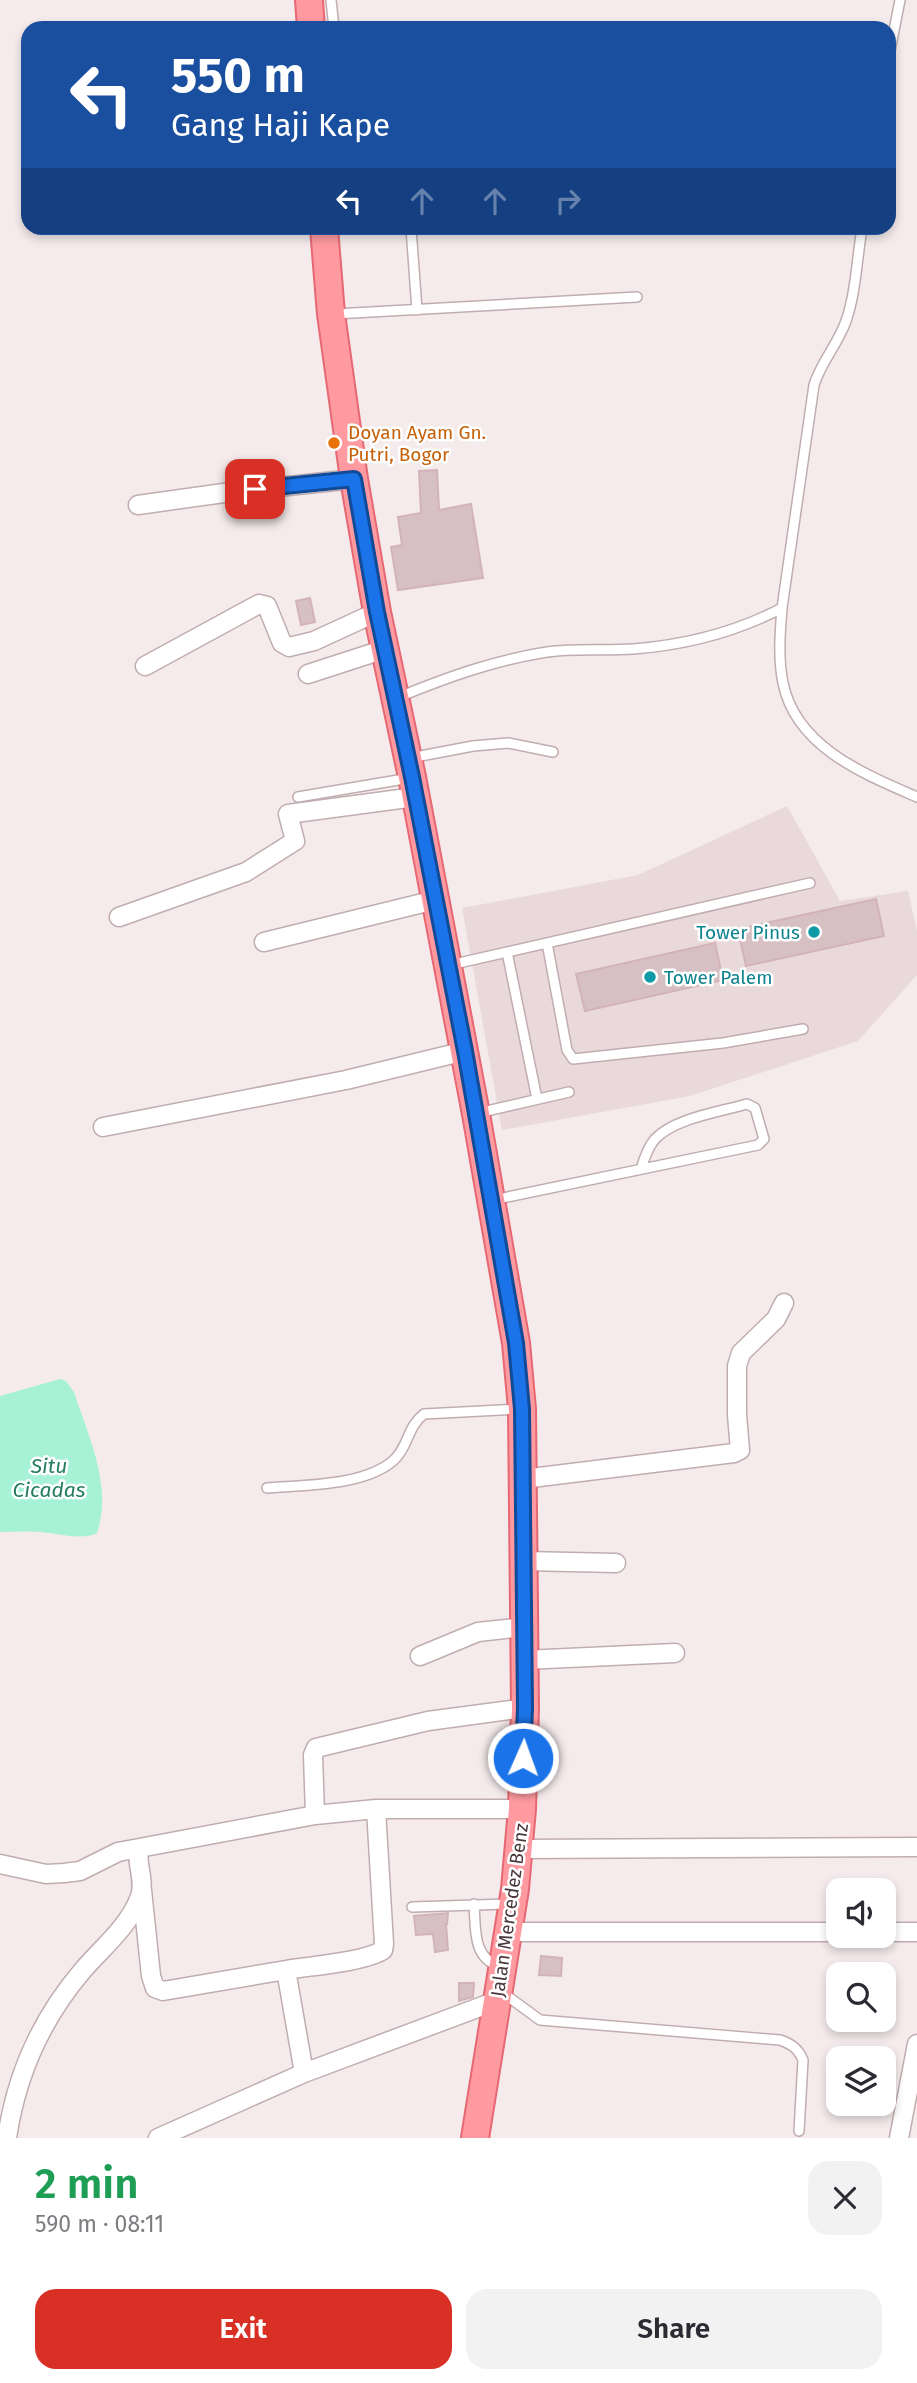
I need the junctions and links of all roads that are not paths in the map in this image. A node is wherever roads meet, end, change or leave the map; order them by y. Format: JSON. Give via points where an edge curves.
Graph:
{"nodes":[{"id":1,"x":309,"y":0,"type":"edge"},
{"id":2,"x":331,"y":0,"type":"edge"},
{"id":3,"x":900,"y":0,"type":"edge"},
{"id":4,"x":310,"y":21,"type":"edge"},
{"id":5,"x":333,"y":21,"type":"edge"},
{"id":6,"x":896,"y":21,"type":"edge"},
{"id":7,"x":325,"y":235,"type":"edge"},
{"id":8,"x":412,"y":235,"type":"edge"},
{"id":9,"x":861,"y":235,"type":"edge"},
{"id":10,"x":637,"y":297,"type":"dead end"},
{"id":11,"x":417,"y":310,"type":"junction"},
{"id":12,"x":331,"y":314,"type":"junction"},
{"id":13,"x":354,"y":479,"type":"junction"},
{"id":14,"x":138,"y":505,"type":"dead end"},
{"id":15,"x":782,"y":608,"type":"junction"},
{"id":16,"x":377,"y":612,"type":"junction"},
{"id":17,"x":314,"y":640,"type":"junction"},
{"id":18,"x":385,"y":649,"type":"junction"},
{"id":19,"x":145,"y":666,"type":"dead end"},
{"id":20,"x":395,"y":699,"type":"junction"},
{"id":21,"x":553,"y":752,"type":"dead end"},
{"id":22,"x":412,"y":777,"type":"junction"},
{"id":23,"x":298,"y":797,"type":"dead end"},
{"id":24,"x":917,"y":797,"type":"edge"},
{"id":25,"x":810,"y":883,"type":"dead end"},
{"id":26,"x":435,"y":900,"type":"junction"},
{"id":27,"x":119,"y":917,"type":"dead end"},
{"id":28,"x":264,"y":942,"type":"dead end"},
{"id":29,"x":547,"y":943,"type":"junction"},
{"id":30,"x":507,"y":952,"type":"junction"},
{"id":31,"x":448,"y":965,"type":"junction"},
{"id":32,"x":803,"y":1029,"type":"dead end"},
{"id":33,"x":465,"y":1051,"type":"junction"},
{"id":34,"x":569,"y":1092,"type":"dead end"},
{"id":35,"x":537,"y":1099,"type":"junction"},
{"id":36,"x":476,"y":1114,"type":"junction"},
{"id":37,"x":103,"y":1127,"type":"dead end"},
{"id":38,"x":641,"y":1169,"type":"junction"},
{"id":39,"x":492,"y":1200,"type":"junction"},
{"id":40,"x":784,"y":1303,"type":"dead end"},
{"id":41,"x":522,"y":1409,"type":"junction"},
{"id":42,"x":523,"y":1479,"type":"junction"},
{"id":43,"x":267,"y":1488,"type":"dead end"},
{"id":44,"x":524,"y":1561,"type":"junction"},
{"id":45,"x":617,"y":1563,"type":"dead end"},
{"id":46,"x":524,"y":1627,"type":"junction"},
{"id":47,"x":675,"y":1653,"type":"dead end"},
{"id":48,"x":420,"y":1656,"type":"dead end"},
{"id":49,"x":524,"y":1660,"type":"junction"},
{"id":50,"x":525,"y":1708,"type":"junction"},
{"id":51,"x":376,"y":1809,"type":"junction"},
{"id":52,"x":522,"y":1809,"type":"junction"},
{"id":53,"x":315,"y":1815,"type":"junction"},
{"id":54,"x":917,"y":1847,"type":"edge"},
{"id":55,"x":140,"y":1848,"type":"junction"},
{"id":56,"x":519,"y":1849,"type":"junction"},
{"id":57,"x":0,"y":1864,"type":"edge"},
{"id":58,"x":142,"y":1890,"type":"junction"},
{"id":59,"x":474,"y":1904,"type":"junction"},
{"id":60,"x":512,"y":1904,"type":"junction"},
{"id":61,"x":412,"y":1907,"type":"dead end"},
{"id":62,"x":507,"y":1932,"type":"junction"},
{"id":63,"x":826,"y":1932,"type":"edge"},
{"id":64,"x":896,"y":1932,"type":"edge"},
{"id":65,"x":917,"y":1932,"type":"edge"},
{"id":66,"x":286,"y":1970,"type":"junction"},
{"id":67,"x":499,"y":1986,"type":"junction"},
{"id":68,"x":917,"y":2044,"type":"edge"},
{"id":69,"x":304,"y":2073,"type":"junction"},
{"id":70,"x":800,"y":2131,"type":"dead end"},
{"id":71,"x":8,"y":2138,"type":"edge"},
{"id":72,"x":158,"y":2138,"type":"edge"},
{"id":73,"x":475,"y":2138,"type":"edge"},
{"id":74,"x":899,"y":2138,"type":"edge"}],
"edges":[{"from":1,"to":4,"type":"main road"},
{"from":2,"to":5,"type":"lane"},
{"from":3,"to":6,"type":"lane"},
{"from":7,"to":12,"type":"main road","name":"Jalan Mercedez Benz"},
{"from":8,"to":11,"type":"lane"},
{"from":9,"to":15,"type":"lane","via":[[845,323],[814,385]]},
{"from":10,"to":11,"type":"lane"},
{"from":11,"to":12,"type":"lane"},
{"from":12,"to":13,"type":"main road","name":"Jalan Mercedez Benz"},
{"from":13,"to":14,"type":"street"},
{"from":13,"to":16,"type":"main road","name":"Jalan Mercedez Benz"},
{"from":15,"to":20,"type":"lane","via":[[708,637],[664,645],[550,652],[492,663]]},
{"from":15,"to":24,"type":"lane","via":[[782,683],[798,718],[827,751],[846,764]]},
{"from":16,"to":17,"type":"street"},
{"from":16,"to":18,"type":"main road","name":"Jalan Mercedez Benz"},
{"from":17,"to":18,"type":"street","via":[[316,671]]},
{"from":17,"to":19,"type":"street","via":[[285,646],[263,604]]},
{"from":18,"to":20,"type":"main road","name":"Jalan Mercedez Benz"},
{"from":20,"to":22,"type":"main road","name":"Jalan Mercedez Benz"},
{"from":21,"to":22,"type":"lane","via":[[508,743],[474,746]]},
{"from":22,"to":23,"type":"lane"},
{"from":22,"to":26,"type":"main road","name":"Jalan Mercedez Benz"},
{"from":22,"to":27,"type":"street","via":[[288,814],[295,841],[246,872]]},
{"from":25,"to":29,"type":"lane"},
{"from":26,"to":28,"type":"street"},
{"from":26,"to":31,"type":"main road","name":"Jalan Mercedez Benz"},
{"from":29,"to":30,"type":"lane"},
{"from":29,"to":32,"type":"lane","via":[[567,1050],[573,1059],[723,1043]]},
{"from":30,"to":31,"type":"lane"},
{"from":30,"to":35,"type":"lane"},
{"from":31,"to":33,"type":"main road","name":"Jalan Mercedez Benz"},
{"from":33,"to":36,"type":"main road","name":"Jalan Mercedez Benz"},
{"from":33,"to":37,"type":"street","via":[[346,1080]]},
{"from":34,"to":35,"type":"lane"},
{"from":35,"to":36,"type":"lane"},
{"from":36,"to":39,"type":"main road","name":"Jalan Mercedez Benz"},
{"from":38,"to":38,"type":"lane","via":[[653,1141],[665,1130],[747,1104],[755,1108],[764,1139],[758,1145]]},
{"from":38,"to":39,"type":"lane"},
{"from":39,"to":41,"type":"main road","name":"Jalan Mercedez Benz"},
{"from":40,"to":42,"type":"street","via":[[776,1319],[741,1353],[737,1366],[740,1450]]},
{"from":41,"to":42,"type":"main road","name":"Jalan Mercedez Benz"},
{"from":41,"to":43,"type":"lane","via":[[424,1414],[415,1421],[402,1451],[379,1470],[346,1480]]},
{"from":42,"to":44,"type":"main road","name":"Jalan Mercedez Benz"},
{"from":44,"to":45,"type":"street"},
{"from":44,"to":46,"type":"main road","name":"Jalan Mercedez Benz"},
{"from":46,"to":48,"type":"street","via":[[478,1632]]},
{"from":46,"to":49,"type":"main road","name":"Jalan Mercedez Benz"},
{"from":47,"to":49,"type":"street"},
{"from":49,"to":50,"type":"main road","name":"Jalan Mercedez Benz"},
{"from":50,"to":52,"type":"main road","name":"Jalan Mercedez Benz"},
{"from":50,"to":53,"type":"street","via":[[428,1721],[316,1748]]},
{"from":51,"to":52,"type":"street"},
{"from":51,"to":53,"type":"street"},
{"from":51,"to":66,"type":"street","via":[[383,1950]]},
{"from":52,"to":56,"type":"main road","name":"Jalan Mercedez Benz"},
{"from":53,"to":55,"type":"street"},
{"from":54,"to":56,"type":"street"},
{"from":55,"to":57,"type":"street","via":[[64,1873]]},
{"from":55,"to":58,"type":"street"},
{"from":56,"to":60,"type":"main road","name":"Jalan Mercedez Benz"},
{"from":58,"to":66,"type":"street","via":[[155,1988],[197,1986]]},
{"from":58,"to":71,"type":"street","via":[[122,1928],[75,1979],[35,2043],[17,2088]]},
{"from":59,"to":60,"type":"lane"},
{"from":59,"to":61,"type":"lane"},
{"from":59,"to":67,"type":"lane","via":[[477,1947]]},
{"from":60,"to":62,"type":"main road","name":"Jalan Mercedez Benz"},
{"from":62,"to":63,"type":"street"},
{"from":62,"to":67,"type":"main road","name":"Jalan Mercedez Benz"},
{"from":64,"to":65,"type":"street"},
{"from":66,"to":69,"type":"street"},
{"from":67,"to":69,"type":"street"},
{"from":67,"to":70,"type":"lane","via":[[540,2020],[780,2040],[791,2045],[803,2060]]},
{"from":67,"to":73,"type":"main road","name":"Jalan Mercedez Benz"},
{"from":68,"to":74,"type":"street"},
{"from":69,"to":72,"type":"street"}]}
